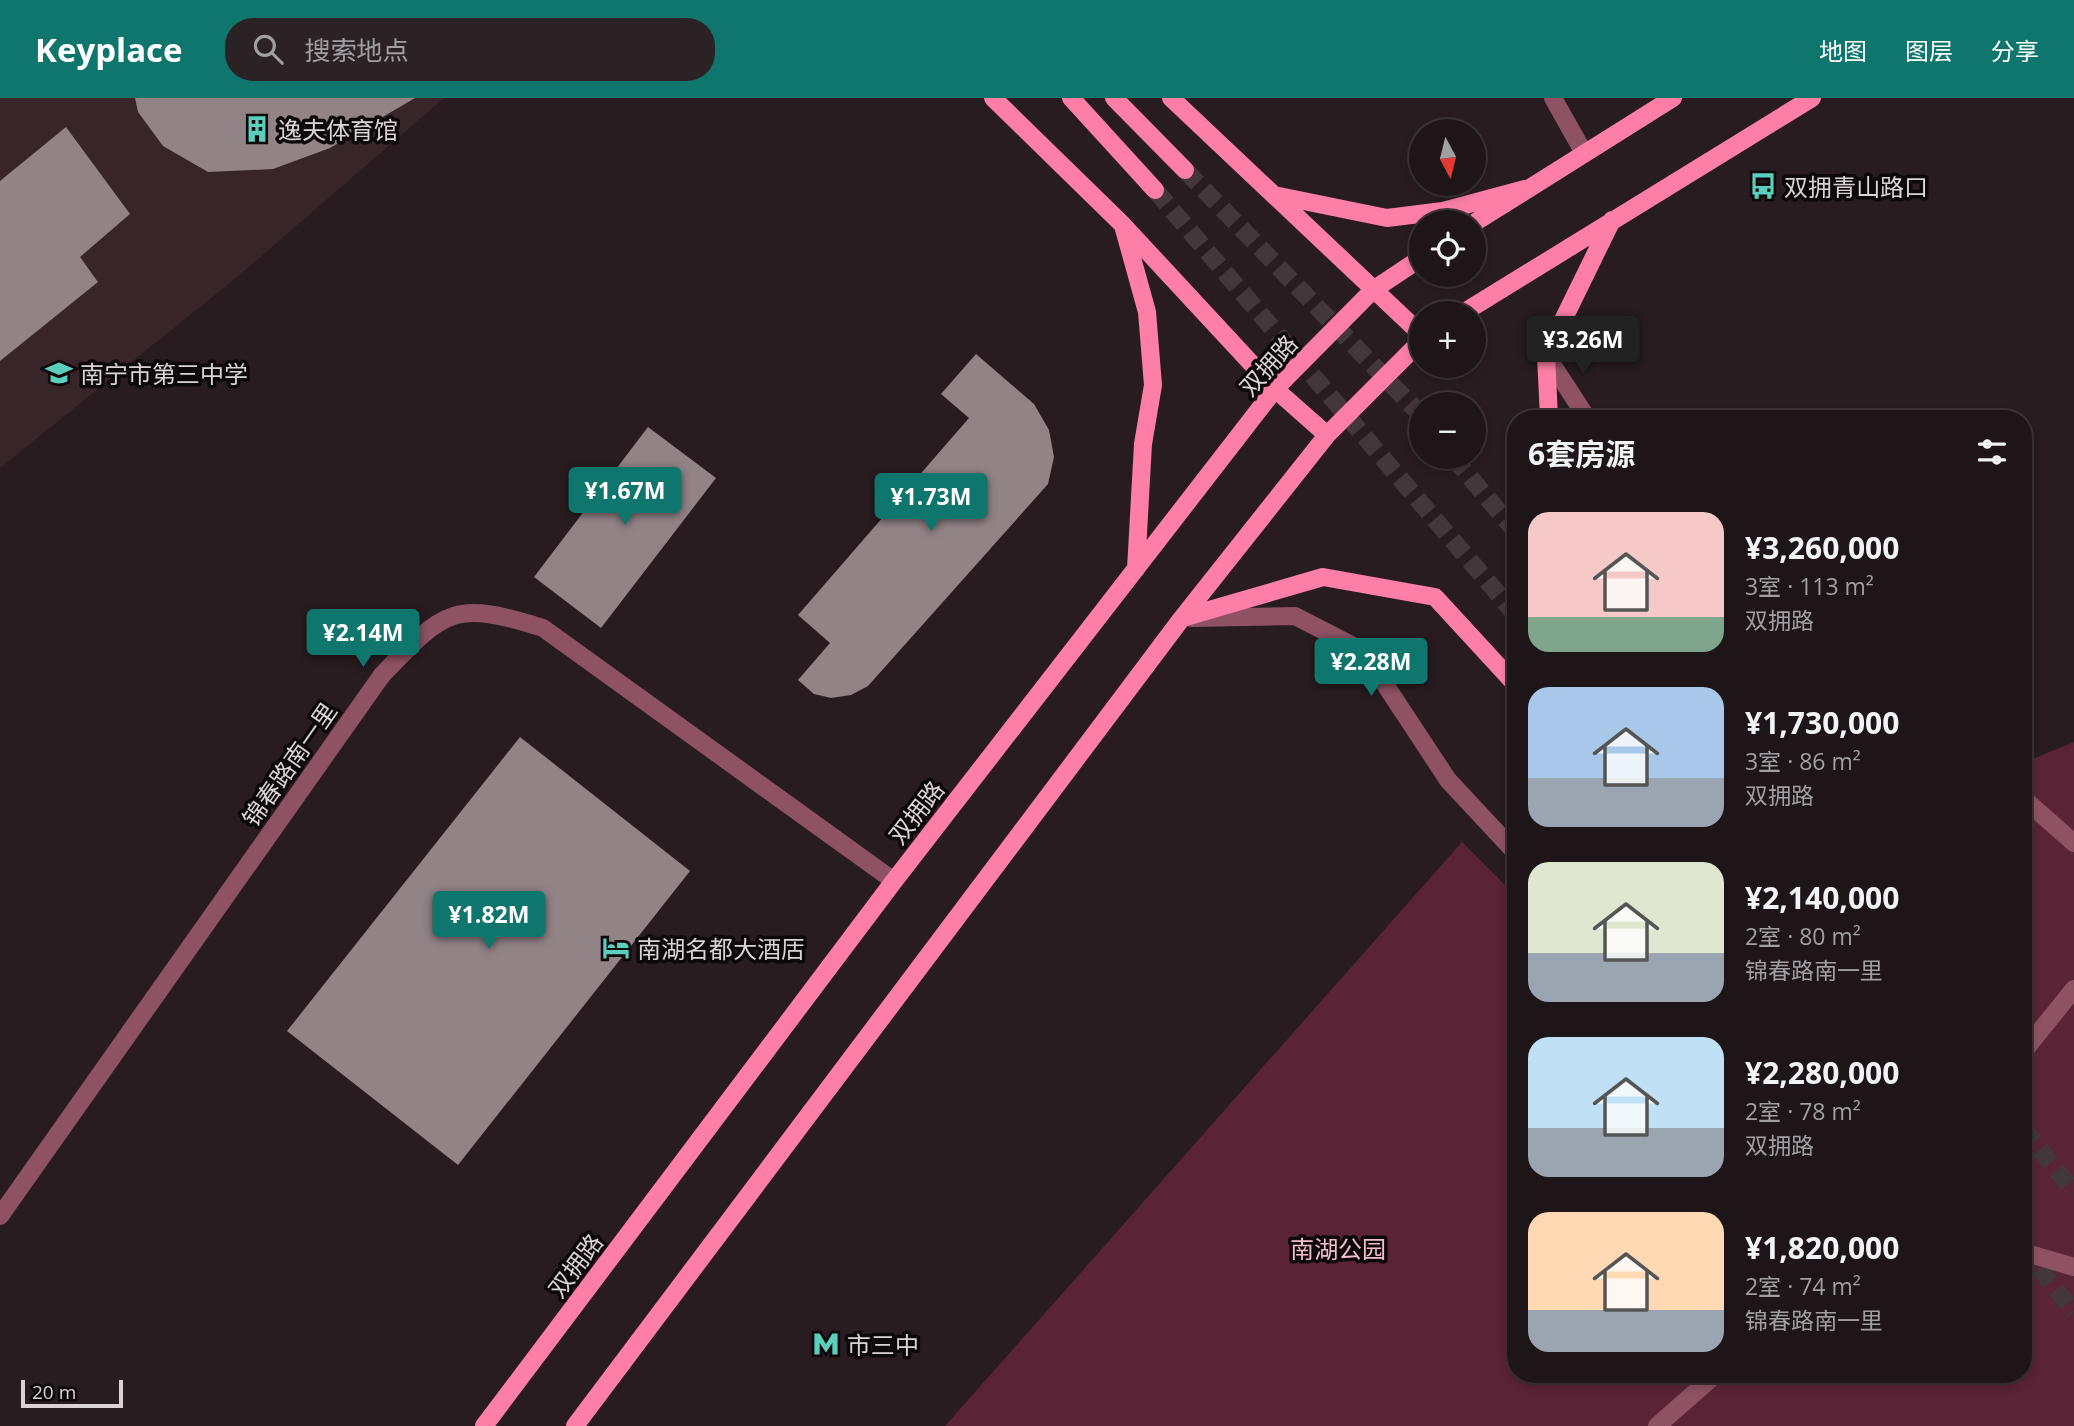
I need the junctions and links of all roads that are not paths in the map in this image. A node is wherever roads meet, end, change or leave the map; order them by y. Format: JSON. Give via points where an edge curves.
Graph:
{"nodes":[{"id":1,"x":993,"y":98,"type":"edge"},
{"id":2,"x":1071,"y":98,"type":"edge"},
{"id":3,"x":1114,"y":98,"type":"edge"},
{"id":4,"x":1171,"y":98,"type":"edge"},
{"id":5,"x":1553,"y":98,"type":"edge"},
{"id":6,"x":1673,"y":98,"type":"edge"},
{"id":7,"x":1812,"y":98,"type":"edge"},
{"id":8,"x":1584,"y":153,"type":"junction"},
{"id":9,"x":1185,"y":170,"type":"tunnel mouth"},
{"id":10,"x":1525,"y":189,"type":"junction"},
{"id":11,"x":1156,"y":190,"type":"tunnel mouth"},
{"id":12,"x":1278,"y":196,"type":"junction"},
{"id":13,"x":1486,"y":215,"type":"edge"},
{"id":14,"x":1612,"y":219,"type":"junction"},
{"id":15,"x":1123,"y":225,"type":"junction"},
{"id":16,"x":1409,"y":266,"type":"edge"},
{"id":17,"x":1373,"y":290,"type":"junction"},
{"id":18,"x":1481,"y":301,"type":"edge"},
{"id":19,"x":1409,"y":323,"type":"edge"},
{"id":20,"x":1409,"y":353,"type":"edge"},
{"id":21,"x":1546,"y":355,"type":"junction"},
{"id":22,"x":1275,"y":390,"type":"junction"},
{"id":23,"x":1549,"y":410,"type":"edge"},
{"id":24,"x":1582,"y":410,"type":"edge"},
{"id":25,"x":1327,"y":435,"type":"junction"},
{"id":26,"x":1136,"y":569,"type":"junction"},
{"id":27,"x":1182,"y":618,"type":"junction"},
{"id":28,"x":1507,"y":675,"type":"edge"},
{"id":29,"x":2032,"y":805,"type":"edge"},
{"id":30,"x":1507,"y":843,"type":"edge"},
{"id":31,"x":2074,"y":843,"type":"edge"},
{"id":32,"x":894,"y":881,"type":"junction"},
{"id":33,"x":2074,"y":989,"type":"edge"},
{"id":34,"x":2032,"y":1041,"type":"edge"},
{"id":35,"x":0,"y":1216,"type":"edge"},
{"id":36,"x":2032,"y":1255,"type":"edge"},
{"id":37,"x":2074,"y":1267,"type":"edge"},
{"id":38,"x":1706,"y":1383,"type":"edge"},
{"id":39,"x":484,"y":1426,"type":"edge"},
{"id":40,"x":575,"y":1426,"type":"edge"},
{"id":41,"x":1657,"y":1426,"type":"edge"}],
"edges":[{"from":1,"to":15,"type":"main road"},
{"from":2,"to":11,"type":"main road"},
{"from":3,"to":9,"type":"main road"},
{"from":4,"to":12,"type":"main road"},
{"from":5,"to":8,"type":"street"},
{"from":6,"to":8,"type":"main road"},
{"from":7,"to":14,"type":"main road"},
{"from":8,"to":10,"type":"main road"},
{"from":10,"to":12,"type":"main road","via":[[1443,211],[1387,218]]},
{"from":10,"to":13,"type":"main road"},
{"from":12,"to":17,"type":"main road"},
{"from":14,"to":18,"type":"main road"},
{"from":14,"to":21,"type":"main road"},
{"from":15,"to":22,"type":"main road"},
{"from":15,"to":26,"type":"main road","via":[[1147,312],[1153,385],[1143,444]]},
{"from":16,"to":17,"type":"main road","name":"双拥路"},
{"from":17,"to":19,"type":"main road"},
{"from":17,"to":22,"type":"main road","name":"双拥路"},
{"from":20,"to":25,"type":"main road"},
{"from":21,"to":23,"type":"main road"},
{"from":21,"to":24,"type":"street"},
{"from":22,"to":25,"type":"main road"},
{"from":22,"to":26,"type":"main road","name":"双拥路"},
{"from":25,"to":27,"type":"main road"},
{"from":26,"to":32,"type":"main road","name":"双拥路"},
{"from":27,"to":28,"type":"main road","via":[[1323,577],[1435,597]]},
{"from":27,"to":30,"type":"street","via":[[1295,616],[1363,652],[1448,780]]},
{"from":27,"to":40,"type":"main road"},
{"from":29,"to":31,"type":"street"},
{"from":32,"to":35,"type":"street","name":"锦春路南一里","via":[[543,628],[496,613],[454,613],[419,636],[382,675]]},
{"from":32,"to":39,"type":"main road","name":"双拥路"},
{"from":33,"to":34,"type":"street"},
{"from":36,"to":37,"type":"street"},
{"from":38,"to":41,"type":"street"}]}
